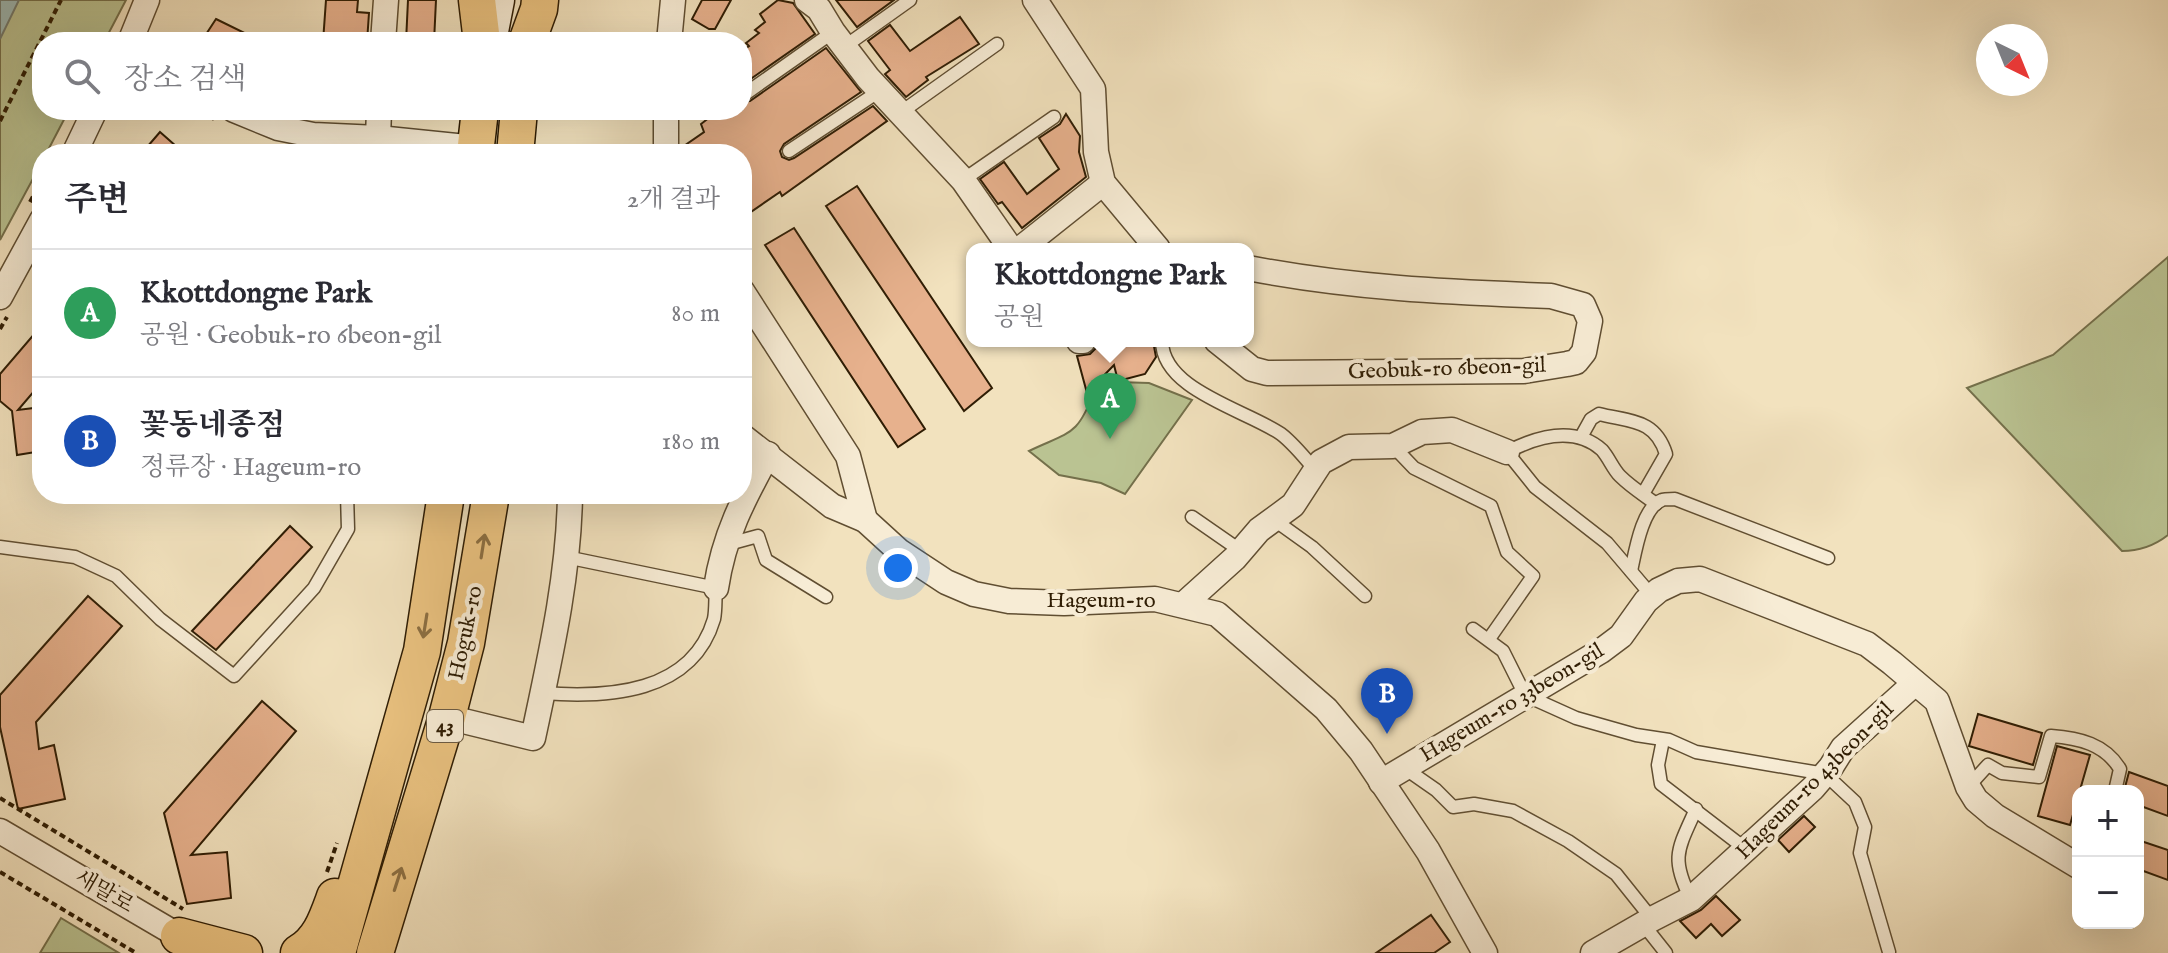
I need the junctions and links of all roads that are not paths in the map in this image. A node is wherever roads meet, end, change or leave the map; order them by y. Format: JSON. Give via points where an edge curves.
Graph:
{"nodes":[{"id":1,"x":147,"y":0,"type":"edge"},
{"id":2,"x":386,"y":0,"type":"edge"},
{"id":3,"x":477,"y":0,"type":"edge"},
{"id":4,"x":497,"y":0,"type":"edge"},
{"id":5,"x":523,"y":0,"type":"edge"},
{"id":6,"x":540,"y":0,"type":"edge"},
{"id":7,"x":673,"y":0,"type":"edge"},
{"id":8,"x":910,"y":0,"type":"edge"},
{"id":9,"x":1035,"y":0,"type":"edge"},
{"id":10,"x":819,"y":3,"type":"edge"},
{"id":11,"x":134,"y":32,"type":"edge"},
{"id":12,"x":384,"y":32,"type":"edge"},
{"id":13,"x":481,"y":32,"type":"edge"},
{"id":14,"x":491,"y":32,"type":"edge"},
{"id":15,"x":525,"y":32,"type":"edge"},
{"id":16,"x":530,"y":32,"type":"edge"},
{"id":17,"x":670,"y":32,"type":"edge"},
{"id":18,"x":838,"y":40,"type":"junction"},
{"id":19,"x":997,"y":44,"type":"dead end"},
{"id":20,"x":752,"y":90,"type":"edge"},
{"id":21,"x":881,"y":90,"type":"junction"},
{"id":22,"x":900,"y":113,"type":"junction"},
{"id":23,"x":1054,"y":117,"type":"dead end"},
{"id":24,"x":90,"y":120,"type":"edge"},
{"id":25,"x":258,"y":120,"type":"edge"},
{"id":26,"x":379,"y":120,"type":"edge"},
{"id":27,"x":479,"y":120,"type":"edge"},
{"id":28,"x":518,"y":120,"type":"edge"},
{"id":29,"x":666,"y":120,"type":"edge"},
{"id":30,"x":378,"y":138,"type":"junction"},
{"id":31,"x":79,"y":144,"type":"edge"},
{"id":32,"x":423,"y":144,"type":"edge"},
{"id":33,"x":477,"y":144,"type":"edge"},
{"id":34,"x":516,"y":144,"type":"edge"},
{"id":35,"x":666,"y":144,"type":"edge"},
{"id":36,"x":789,"y":151,"type":"dead end"},
{"id":37,"x":963,"y":180,"type":"junction"},
{"id":38,"x":1103,"y":183,"type":"junction"},
{"id":39,"x":1007,"y":243,"type":"edge"},
{"id":40,"x":1028,"y":243,"type":"edge"},
{"id":41,"x":1153,"y":243,"type":"edge"},
{"id":42,"x":32,"y":247,"type":"edge"},
{"id":43,"x":1254,"y":269,"type":"edge"},
{"id":44,"x":0,"y":297,"type":"edge"},
{"id":45,"x":752,"y":307,"type":"edge"},
{"id":46,"x":1162,"y":347,"type":"edge"},
{"id":47,"x":1224,"y":347,"type":"edge"},
{"id":48,"x":1581,"y":437,"type":"junction"},
{"id":49,"x":752,"y":443,"type":"edge"},
{"id":50,"x":1393,"y":446,"type":"junction"},
{"id":51,"x":1507,"y":452,"type":"junction"},
{"id":52,"x":768,"y":454,"type":"junction"},
{"id":53,"x":1316,"y":471,"type":"junction"},
{"id":54,"x":752,"y":483,"type":"edge"},
{"id":55,"x":1643,"y":494,"type":"junction"},
{"id":56,"x":347,"y":504,"type":"edge"},
{"id":57,"x":444,"y":504,"type":"edge"},
{"id":58,"x":489,"y":504,"type":"edge"},
{"id":59,"x":570,"y":504,"type":"edge"},
{"id":60,"x":740,"y":504,"type":"edge"},
{"id":61,"x":1656,"y":504,"type":"junction"},
{"id":62,"x":1192,"y":517,"type":"dead end"},
{"id":63,"x":1273,"y":519,"type":"junction"},
{"id":64,"x":865,"y":520,"type":"junction"},
{"id":65,"x":725,"y":545,"type":"junction"},
{"id":66,"x":0,"y":547,"type":"edge"},
{"id":67,"x":1241,"y":551,"type":"junction"},
{"id":68,"x":566,"y":557,"type":"junction"},
{"id":69,"x":1828,"y":558,"type":"dead end"},
{"id":70,"x":1631,"y":571,"type":"junction"},
{"id":71,"x":716,"y":588,"type":"junction"},
{"id":72,"x":1365,"y":596,"type":"dead end"},
{"id":73,"x":1652,"y":596,"type":"junction"},
{"id":74,"x":826,"y":597,"type":"dead end"},
{"id":75,"x":1184,"y":604,"type":"junction"},
{"id":76,"x":1473,"y":629,"type":"dead end"},
{"id":77,"x":1489,"y":639,"type":"junction"},
{"id":78,"x":1915,"y":683,"type":"junction"},
{"id":79,"x":543,"y":693,"type":"junction"},
{"id":80,"x":1525,"y":695,"type":"junction"},
{"id":81,"x":447,"y":717,"type":"junction"},
{"id":82,"x":1663,"y":740,"type":"junction"},
{"id":83,"x":390,"y":766,"type":"junction"},
{"id":84,"x":1403,"y":767,"type":"junction"},
{"id":85,"x":1825,"y":774,"type":"junction"},
{"id":86,"x":1381,"y":782,"type":"junction"},
{"id":87,"x":2116,"y":785,"type":"edge"},
{"id":88,"x":1968,"y":787,"type":"junction"},
{"id":89,"x":1696,"y":809,"type":"junction"},
{"id":90,"x":0,"y":831,"type":"edge"},
{"id":91,"x":1747,"y":850,"type":"junction"},
{"id":92,"x":2072,"y":862,"type":"edge"},
{"id":93,"x":1691,"y":899,"type":"junction"},
{"id":94,"x":1648,"y":921,"type":"junction"},
{"id":95,"x":190,"y":933,"type":"edge"},
{"id":96,"x":1889,"y":952,"type":"edge"},
{"id":97,"x":244,"y":953,"type":"edge"},
{"id":98,"x":299,"y":953,"type":"edge"},
{"id":99,"x":337,"y":953,"type":"edge"},
{"id":100,"x":375,"y":953,"type":"edge"},
{"id":101,"x":1485,"y":953,"type":"edge"},
{"id":102,"x":1593,"y":953,"type":"edge"},
{"id":103,"x":1666,"y":953,"type":"edge"}],
"edges":[{"from":1,"to":11,"type":"street"},
{"from":2,"to":12,"type":"street"},
{"from":3,"to":13,"type":"main road"},
{"from":4,"to":14,"type":"street"},
{"from":5,"to":15,"type":"street"},
{"from":6,"to":16,"type":"main road"},
{"from":7,"to":17,"type":"street"},
{"from":8,"to":18,"type":"lane"},
{"from":9,"to":38,"type":"street","via":[[1093,89]]},
{"from":10,"to":18,"type":"street"},
{"from":18,"to":20,"type":"lane"},
{"from":18,"to":21,"type":"street"},
{"from":19,"to":22,"type":"lane"},
{"from":21,"to":22,"type":"street"},
{"from":21,"to":36,"type":"lane"},
{"from":22,"to":37,"type":"street"},
{"from":23,"to":37,"type":"lane"},
{"from":24,"to":31,"type":"street"},
{"from":25,"to":30,"type":"street","via":[[313,135]]},
{"from":26,"to":30,"type":"street"},
{"from":27,"to":33,"type":"main road"},
{"from":28,"to":34,"type":"main road"},
{"from":29,"to":35,"type":"street"},
{"from":30,"to":32,"type":"street"},
{"from":37,"to":39,"type":"street"},
{"from":38,"to":40,"type":"street"},
{"from":38,"to":41,"type":"street"},
{"from":42,"to":44,"type":"street"},
{"from":43,"to":47,"type":"street","name":"Geobuk-ro 6beon-gil","via":[[1384,289],[1565,299],[1583,305],[1590,321],[1584,352],[1576,362],[1524,371],[1267,373],[1252,369]]},
{"from":45,"to":64,"type":"street","via":[[848,456]]},
{"from":46,"to":53,"type":"lane","via":[[1168,365],[1182,380],[1282,435]]},
{"from":48,"to":51,"type":"lane","via":[[1557,435]]},
{"from":48,"to":55,"type":"lane"},
{"from":48,"to":55,"type":"lane","via":[[1599,414],[1652,427],[1666,454]]},
{"from":49,"to":52,"type":"street","name":"Hageum-ro"},
{"from":50,"to":51,"type":"street","via":[[1422,432],[1452,430]]},
{"from":50,"to":53,"type":"street","via":[[1349,447],[1321,462]]},
{"from":50,"to":77,"type":"lane","via":[[1414,468],[1491,506],[1507,552],[1533,576]]},
{"from":51,"to":70,"type":"lane","via":[[1535,487],[1607,543]]},
{"from":52,"to":54,"type":"street"},
{"from":52,"to":64,"type":"street","name":"Hageum-ro","via":[[832,506]]},
{"from":53,"to":63,"type":"street","via":[[1293,505]]},
{"from":55,"to":61,"type":"lane"},
{"from":56,"to":66,"type":"lane","via":[[348,529],[314,588],[234,676],[160,619],[116,576],[75,557]]},
{"from":57,"to":83,"type":"main road","name":"Hoguk-ro","number":"43","one_way":true,"via":[[422,651]]},
{"from":81,"to":58,"type":"main road","name":"Hoguk-ro","number":"43","one_way":true,"via":[[466,643]]},
{"from":59,"to":68,"type":"street"},
{"from":60,"to":65,"type":"street"},
{"from":61,"to":69,"type":"lane","via":[[1675,499]]},
{"from":61,"to":70,"type":"lane","via":[[1638,539]]},
{"from":62,"to":67,"type":"lane"},
{"from":63,"to":67,"type":"street"},
{"from":63,"to":72,"type":"lane"},
{"from":64,"to":75,"type":"street","name":"Hageum-ro","via":[[899,551],[974,594],[1009,601],[1155,599]]},
{"from":65,"to":71,"type":"street"},
{"from":65,"to":74,"type":"lane","via":[[758,536],[766,560]]},
{"from":67,"to":75,"type":"street"},
{"from":68,"to":71,"type":"lane"},
{"from":68,"to":79,"type":"street"},
{"from":70,"to":73,"type":"lane"},
{"from":71,"to":79,"type":"lane","via":[[714,618],[681,669],[644,688],[584,696]]},
{"from":73,"to":78,"type":"street","name":"Hageum-ro 33beon-gil","via":[[1678,581],[1700,579],[1867,644]]},
{"from":73,"to":80,"type":"street","name":"Hageum-ro 33beon-gil","via":[[1621,636]]},
{"from":75,"to":86,"type":"street","name":"Hageum-ro","via":[[1217,614],[1326,709]]},
{"from":76,"to":77,"type":"lane"},
{"from":77,"to":80,"type":"lane","via":[[1503,651]]},
{"from":78,"to":85,"type":"street","name":"Hageum-ro 43beon-gil","via":[[1843,748]]},
{"from":78,"to":88,"type":"street","name":"Hageum-ro 33beon-gil","via":[[1937,701]]},
{"from":79,"to":81,"type":"street","via":[[533,738]]},
{"from":80,"to":82,"type":"lane","via":[[1576,718]]},
{"from":80,"to":84,"type":"street","name":"Hageum-ro 33beon-gil"},
{"from":100,"to":81,"type":"main road","name":"Hoguk-ro","number":"43","one_way":true},
{"from":82,"to":85,"type":"lane","via":[[1696,752]]},
{"from":82,"to":89,"type":"lane","via":[[1661,784]]},
{"from":83,"to":98,"type":"main road","via":[[325,924]]},
{"from":83,"to":99,"type":"main road","name":"Hoguk-ro","number":"43"},
{"from":84,"to":86,"type":"street","name":"Hageum-ro 33beon-gil"},
{"from":84,"to":94,"type":"lane","via":[[1453,807],[1474,804],[1513,811],[1568,841],[1616,874]]},
{"from":85,"to":91,"type":"street","name":"Hageum-ro 43beon-gil"},
{"from":85,"to":96,"type":"lane","via":[[1855,802],[1865,827],[1860,853]]},
{"from":86,"to":101,"type":"street","name":"Hageum-ro","via":[[1428,851]]},
{"from":87,"to":88,"type":"lane","via":[[2120,769],[2106,750],[2051,736],[2039,777],[2002,773],[1988,765]]},
{"from":88,"to":92,"type":"street","name":"Hageum-ro 33beon-gil","via":[[1995,816]]},
{"from":89,"to":91,"type":"lane"},
{"from":89,"to":93,"type":"lane","via":[[1678,849],[1680,876]]},
{"from":90,"to":95,"type":"street","name":"새말로"},
{"from":91,"to":93,"type":"street","name":"Hageum-ro 43beon-gil"},
{"from":93,"to":94,"type":"street","name":"Hageum-ro 43beon-gil"},
{"from":94,"to":102,"type":"street","name":"Hageum-ro 43beon-gil"},
{"from":94,"to":103,"type":"lane"},
{"from":95,"to":97,"type":"main road"}]}
